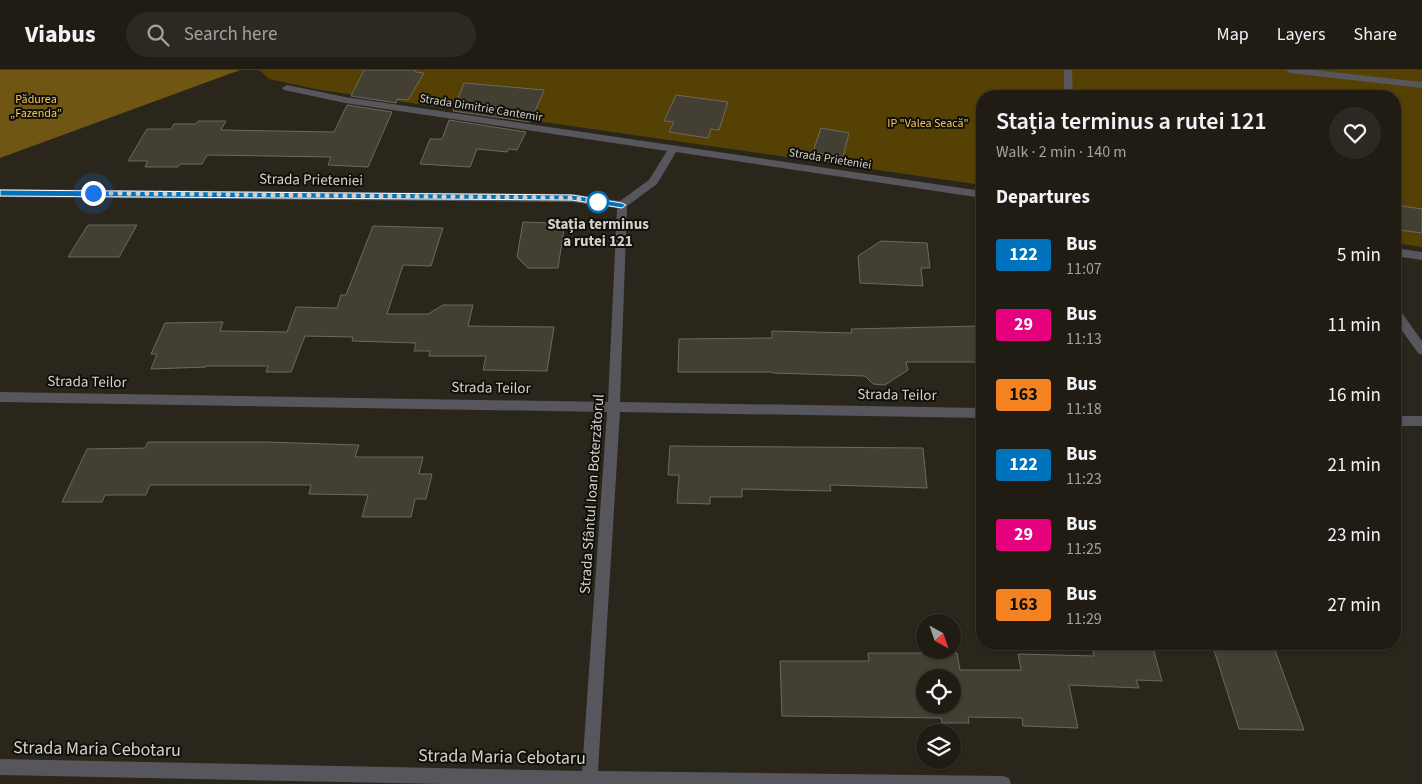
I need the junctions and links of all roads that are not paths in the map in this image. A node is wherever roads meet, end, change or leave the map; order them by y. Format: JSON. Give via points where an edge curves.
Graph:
{"nodes":[{"id":1,"x":1068,"y":70,"type":"edge"},
{"id":2,"x":1290,"y":70,"type":"edge"},
{"id":3,"x":1422,"y":85,"type":"edge"},
{"id":4,"x":287,"y":88,"type":"dead end"},
{"id":5,"x":1068,"y":90,"type":"edge"},
{"id":6,"x":673,"y":149,"type":"junction"},
{"id":7,"x":0,"y":193,"type":"edge"},
{"id":8,"x":976,"y":193,"type":"edge"},
{"id":9,"x":622,"y":205,"type":"junction"},
{"id":10,"x":1401,"y":253,"type":"edge"},
{"id":11,"x":1422,"y":256,"type":"edge"},
{"id":12,"x":1401,"y":320,"type":"edge"},
{"id":13,"x":1422,"y":350,"type":"edge"},
{"id":14,"x":0,"y":397,"type":"edge"},
{"id":15,"x":614,"y":406,"type":"junction"},
{"id":16,"x":976,"y":413,"type":"edge"},
{"id":17,"x":1401,"y":421,"type":"edge"},
{"id":18,"x":1422,"y":421,"type":"edge"},
{"id":19,"x":0,"y":766,"type":"edge"},
{"id":20,"x":589,"y":782,"type":"edge"},
{"id":21,"x":1003,"y":784,"type":"edge"}],
"edges":[{"from":1,"to":5,"type":"street"},
{"from":2,"to":3,"type":"street"},
{"from":4,"to":6,"type":"street","name":"Strada Dimitrie Cantemir","via":[[345,100]]},
{"from":6,"to":8,"type":"street","name":"Strada Prieteniei"},
{"from":6,"to":9,"type":"street","via":[[653,182]]},
{"from":7,"to":9,"type":"street","name":"Strada Prieteniei","via":[[572,198]]},
{"from":9,"to":15,"type":"street","name":"Strada Sfântul Ioan Boterzătorul"},
{"from":10,"to":11,"type":"street"},
{"from":12,"to":13,"type":"street"},
{"from":14,"to":15,"type":"street","name":"Strada Teilor"},
{"from":15,"to":16,"type":"street","name":"Strada Teilor"},
{"from":15,"to":20,"type":"street","name":"Strada Sfântul Ioan Boterzătorul"},
{"from":17,"to":18,"type":"street"},
{"from":19,"to":20,"type":"street","name":"Strada Maria Cebotaru"},
{"from":20,"to":21,"type":"street","name":"Strada Maria Cebotaru"}]}
